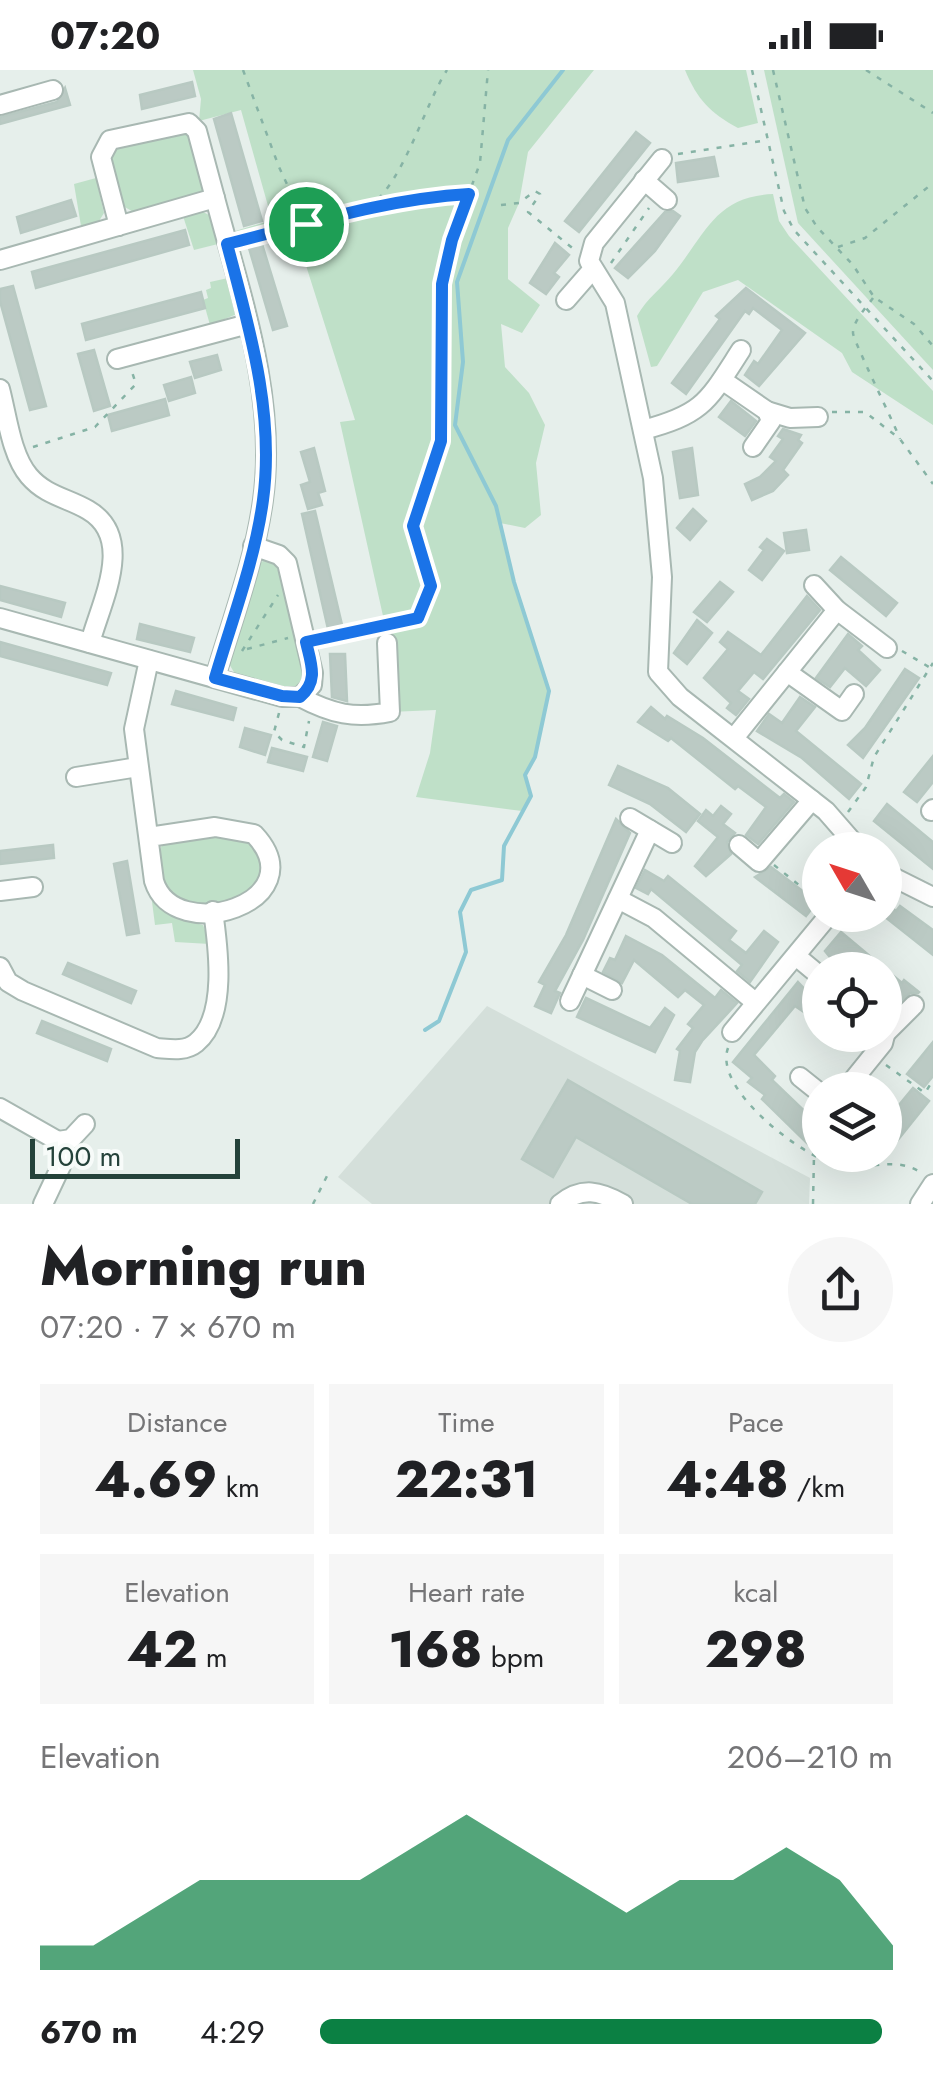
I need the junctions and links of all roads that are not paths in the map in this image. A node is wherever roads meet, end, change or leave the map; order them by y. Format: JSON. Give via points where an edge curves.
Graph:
{"nodes":[{"id":1,"x":54,"y":90,"type":"dead end"},
{"id":2,"x":0,"y":105,"type":"edge"},
{"id":3,"x":662,"y":159,"type":"road end"},
{"id":4,"x":644,"y":180,"type":"junction"},
{"id":5,"x":664,"y":197,"type":"road end"},
{"id":6,"x":215,"y":198,"type":"junction"},
{"id":7,"x":118,"y":226,"type":"junction"},
{"id":8,"x":0,"y":260,"type":"edge"},
{"id":9,"x":597,"y":275,"type":"junction"},
{"id":10,"x":566,"y":300,"type":"dead end"},
{"id":11,"x":248,"y":324,"type":"junction"},
{"id":12,"x":741,"y":350,"type":"dead end"},
{"id":13,"x":122,"y":358,"type":"road end"},
{"id":14,"x":722,"y":380,"type":"junction"},
{"id":15,"x":0,"y":388,"type":"edge"},
{"id":16,"x":767,"y":411,"type":"junction"},
{"id":17,"x":826,"y":414,"type":"road end"},
{"id":18,"x":643,"y":430,"type":"junction"},
{"id":19,"x":753,"y":447,"type":"dead end"},
{"id":20,"x":253,"y":546,"type":"junction"},
{"id":21,"x":814,"y":585,"type":"dead end"},
{"id":22,"x":837,"y":610,"type":"junction"},
{"id":23,"x":0,"y":618,"type":"edge"},
{"id":24,"x":90,"y":643,"type":"junction"},
{"id":25,"x":386,"y":643,"type":"dead end"},
{"id":26,"x":887,"y":648,"type":"road end"},
{"id":27,"x":150,"y":660,"type":"junction"},
{"id":28,"x":787,"y":672,"type":"junction"},
{"id":29,"x":215,"y":678,"type":"junction"},
{"id":30,"x":854,"y":694,"type":"dead end"},
{"id":31,"x":291,"y":697,"type":"junction"},
{"id":32,"x":734,"y":738,"type":"junction"},
{"id":33,"x":138,"y":767,"type":"junction"},
{"id":34,"x":76,"y":777,"type":"dead end"},
{"id":35,"x":812,"y":800,"type":"junction"},
{"id":36,"x":630,"y":818,"type":"dead end"},
{"id":37,"x":650,"y":830,"type":"junction"},
{"id":38,"x":844,"y":832,"type":"edge"},
{"id":39,"x":149,"y":837,"type":"junction"},
{"id":40,"x":672,"y":843,"type":"dead end"},
{"id":41,"x":739,"y":846,"type":"dead end"},
{"id":42,"x":761,"y":860,"type":"junction"},
{"id":43,"x":747,"y":878,"type":"dead end"},
{"id":44,"x":902,"y":881,"type":"edge"},
{"id":45,"x":33,"y":887,"type":"dead end"},
{"id":46,"x":0,"y":891,"type":"edge"},
{"id":47,"x":933,"y":897,"type":"edge"},
{"id":48,"x":618,"y":899,"type":"junction"},
{"id":49,"x":213,"y":912,"type":"junction"},
{"id":50,"x":815,"y":932,"type":"edge"},
{"id":51,"x":796,"y":956,"type":"junction"},
{"id":52,"x":802,"y":961,"type":"edge"},
{"id":53,"x":0,"y":967,"type":"edge"},
{"id":54,"x":582,"y":975,"type":"junction"},
{"id":55,"x":612,"y":990,"type":"dead end"},
{"id":56,"x":570,"y":1001,"type":"dead end"},
{"id":57,"x":755,"y":1002,"type":"junction"},
{"id":58,"x":914,"y":1004,"type":"dead end"},
{"id":59,"x":902,"y":1016,"type":"edge"},
{"id":60,"x":732,"y":1032,"type":"road end"},
{"id":61,"x":0,"y":1108,"type":"edge"},
{"id":62,"x":85,"y":1124,"type":"dead end"},
{"id":63,"x":58,"y":1142,"type":"junction"},
{"id":64,"x":929,"y":1180,"type":"edge"},
{"id":65,"x":43,"y":1204,"type":"edge"},
{"id":66,"x":560,"y":1204,"type":"edge"},
{"id":67,"x":623,"y":1204,"type":"edge"},
{"id":68,"x":920,"y":1204,"type":"edge"}],
"edges":[{"from":1,"to":2,"type":"street"},
{"from":3,"to":4,"type":"street"},
{"from":4,"to":5,"type":"street"},
{"from":4,"to":9,"type":"street","via":[[594,243],[589,260]]},
{"from":6,"to":7,"type":"street"},
{"from":6,"to":7,"type":"street","via":[[190,123],[110,140],[101,157]]},
{"from":6,"to":11,"type":"street"},
{"from":7,"to":8,"type":"street"},
{"from":9,"to":10,"type":"street"},
{"from":9,"to":18,"type":"street","via":[[615,304]]},
{"from":11,"to":13,"type":"street"},
{"from":11,"to":20,"type":"street","via":[[260,373],[265,462]]},
{"from":12,"to":14,"type":"street"},
{"from":14,"to":16,"type":"street"},
{"from":14,"to":18,"type":"street","via":[[706,404]]},
{"from":15,"to":24,"type":"street","via":[[23,466],[51,495],[86,508],[113,536],[115,553]]},
{"from":16,"to":17,"type":"street","via":[[790,418]]},
{"from":16,"to":19,"type":"street","via":[[770,420]]},
{"from":18,"to":32,"type":"street","via":[[662,577],[658,672]]},
{"from":20,"to":29,"type":"street"},
{"from":20,"to":31,"type":"street","via":[[287,563],[313,673],[312,684]]},
{"from":21,"to":22,"type":"street"},
{"from":22,"to":26,"type":"street"},
{"from":22,"to":28,"type":"street"},
{"from":23,"to":24,"type":"street"},
{"from":24,"to":27,"type":"street"},
{"from":25,"to":31,"type":"street","via":[[390,712],[330,713]]},
{"from":27,"to":29,"type":"street"},
{"from":27,"to":33,"type":"street","via":[[136,707]]},
{"from":28,"to":30,"type":"street","via":[[842,711]]},
{"from":28,"to":32,"type":"street"},
{"from":29,"to":31,"type":"street"},
{"from":32,"to":35,"type":"street"},
{"from":33,"to":34,"type":"street"},
{"from":33,"to":39,"type":"street"},
{"from":35,"to":38,"type":"street"},
{"from":35,"to":42,"type":"street"},
{"from":36,"to":37,"type":"street"},
{"from":37,"to":40,"type":"street"},
{"from":37,"to":48,"type":"street"},
{"from":39,"to":49,"type":"street","via":[[154,882],[165,902],[188,913]]},
{"from":39,"to":49,"type":"street","via":[[227,828],[254,834],[263,844],[271,870],[262,892],[244,906]]},
{"from":41,"to":42,"type":"street"},
{"from":42,"to":43,"type":"street"},
{"from":44,"to":47,"type":"street"},
{"from":45,"to":46,"type":"street"},
{"from":48,"to":54,"type":"street"},
{"from":48,"to":57,"type":"street","via":[[654,918]]},
{"from":49,"to":53,"type":"street","via":[[222,968],[212,1010],[195,1044],[178,1050],[157,1048],[23,991]]},
{"from":50,"to":51,"type":"street"},
{"from":51,"to":52,"type":"street"},
{"from":51,"to":57,"type":"street"},
{"from":54,"to":55,"type":"street"},
{"from":54,"to":56,"type":"street"},
{"from":57,"to":60,"type":"street"},
{"from":58,"to":59,"type":"street"},
{"from":61,"to":63,"type":"street"},
{"from":62,"to":63,"type":"street"},
{"from":63,"to":65,"type":"street","via":[[61,1166]]},
{"from":64,"to":68,"type":"street"},
{"from":66,"to":67,"type":"street","via":[[588,1191]]}]}
